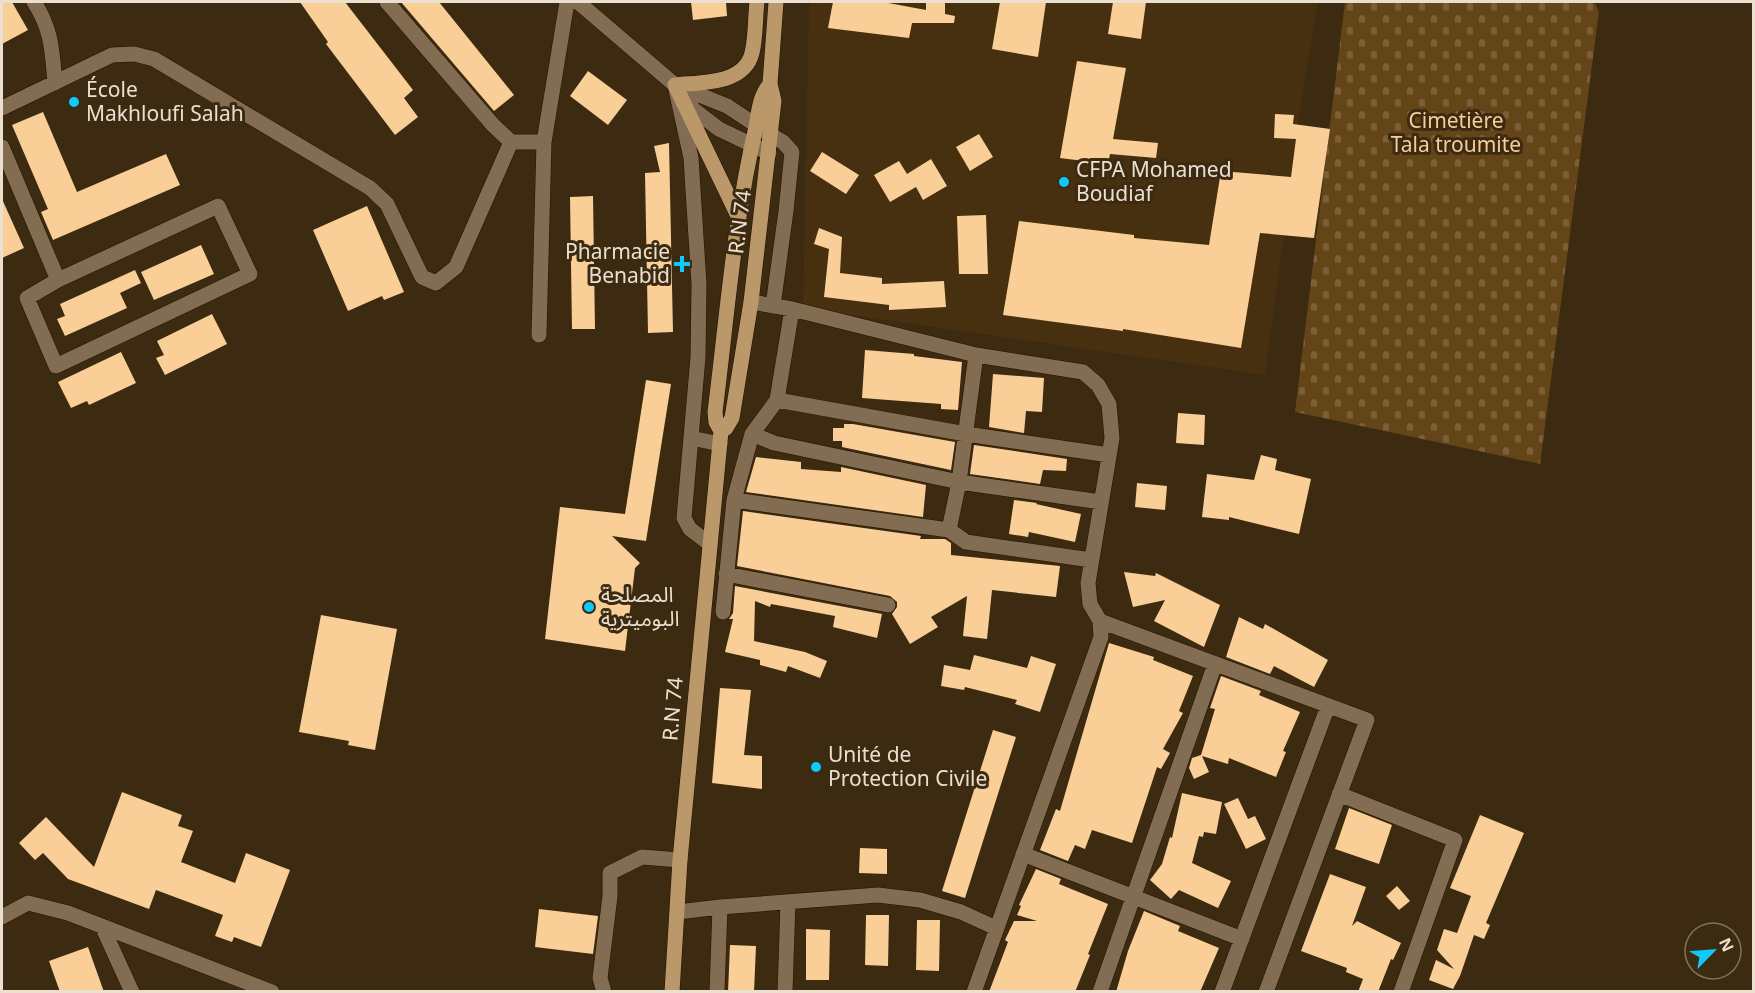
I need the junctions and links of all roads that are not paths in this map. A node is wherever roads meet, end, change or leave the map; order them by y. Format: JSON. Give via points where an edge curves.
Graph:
{"nodes":[{"id":1,"x":34,"y":2,"type":"edge"},
{"id":2,"x":387,"y":2,"type":"edge"},
{"id":3,"x":567,"y":2,"type":"edge"},
{"id":4,"x":578,"y":2,"type":"edge"},
{"id":5,"x":757,"y":2,"type":"edge"},
{"id":6,"x":776,"y":2,"type":"edge"},
{"id":7,"x":55,"y":83,"type":"junction"},
{"id":8,"x":770,"y":84,"type":"junction"},
{"id":9,"x":675,"y":85,"type":"junction"},
{"id":10,"x":2,"y":108,"type":"edge"},
{"id":11,"x":756,"y":125,"type":"junction"},
{"id":12,"x":771,"y":135,"type":"junction"},
{"id":13,"x":511,"y":142,"type":"junction"},
{"id":14,"x":544,"y":142,"type":"junction"},
{"id":15,"x":751,"y":144,"type":"junction"},
{"id":16,"x":2,"y":147,"type":"edge"},
{"id":17,"x":769,"y":153,"type":"junction"},
{"id":18,"x":739,"y":218,"type":"junction"},
{"id":19,"x":58,"y":280,"type":"junction"},
{"id":20,"x":751,"y":302,"type":"junction"},
{"id":21,"x":773,"y":306,"type":"junction"},
{"id":22,"x":792,"y":309,"type":"junction"},
{"id":23,"x":538,"y":335,"type":"dead end"},
{"id":24,"x":976,"y":355,"type":"junction"},
{"id":25,"x":777,"y":400,"type":"junction"},
{"id":26,"x":752,"y":434,"type":"junction"},
{"id":27,"x":966,"y":434,"type":"junction"},
{"id":28,"x":720,"y":437,"type":"junction"},
{"id":29,"x":691,"y":438,"type":"junction"},
{"id":30,"x":1109,"y":455,"type":"junction"},
{"id":31,"x":959,"y":482,"type":"junction"},
{"id":32,"x":734,"y":500,"type":"junction"},
{"id":33,"x":1101,"y":502,"type":"junction"},
{"id":34,"x":949,"y":530,"type":"junction"},
{"id":35,"x":710,"y":544,"type":"junction"},
{"id":36,"x":1091,"y":560,"type":"junction"},
{"id":37,"x":726,"y":574,"type":"junction"},
{"id":38,"x":888,"y":605,"type":"dead end"},
{"id":39,"x":723,"y":612,"type":"dead end"},
{"id":40,"x":1100,"y":621,"type":"junction"},
{"id":41,"x":1215,"y":664,"type":"junction"},
{"id":42,"x":1328,"y":706,"type":"junction"},
{"id":43,"x":1339,"y":794,"type":"junction"},
{"id":44,"x":1023,"y":854,"type":"junction"},
{"id":45,"x":680,"y":860,"type":"junction"},
{"id":46,"x":1133,"y":898,"type":"junction"},
{"id":47,"x":788,"y":902,"type":"junction"},
{"id":48,"x":720,"y":906,"type":"junction"},
{"id":49,"x":678,"y":912,"type":"junction"},
{"id":50,"x":2,"y":917,"type":"edge"},
{"id":51,"x":102,"y":926,"type":"junction"},
{"id":52,"x":996,"y":928,"type":"junction"},
{"id":53,"x":1242,"y":939,"type":"junction"},
{"id":54,"x":1267,"y":991,"type":"edge"},
{"id":55,"x":132,"y":992,"type":"edge"},
{"id":56,"x":272,"y":992,"type":"edge"},
{"id":57,"x":604,"y":992,"type":"edge"},
{"id":58,"x":672,"y":992,"type":"edge"},
{"id":59,"x":717,"y":992,"type":"edge"},
{"id":60,"x":785,"y":992,"type":"edge"},
{"id":61,"x":974,"y":992,"type":"edge"},
{"id":62,"x":1100,"y":992,"type":"edge"},
{"id":63,"x":1222,"y":992,"type":"edge"},
{"id":64,"x":1401,"y":992,"type":"edge"}],
"edges":[{"from":1,"to":7,"type":"street","via":[[52,39]]},
{"from":2,"to":13,"type":"street"},
{"from":3,"to":14,"type":"street"},
{"from":4,"to":9,"type":"street"},
{"from":5,"to":9,"type":"main road","via":[[752,54],[746,68],[723,80]]},
{"from":6,"to":8,"type":"main road","name":"R.N 74"},
{"from":7,"to":10,"type":"street"},
{"from":7,"to":13,"type":"street","via":[[112,55],[134,54],[154,59],[370,188],[387,204],[422,277],[436,283],[456,267]]},
{"from":8,"to":11,"type":"main road","name":"R.N 74","via":[[761,98]]},
{"from":8,"to":12,"type":"main road","name":"R.N 74","via":[[774,101]]},
{"from":9,"to":11,"type":"street","via":[[727,106]]},
{"from":9,"to":15,"type":"street","via":[[694,110],[719,129]]},
{"from":9,"to":18,"type":"main road"},
{"from":9,"to":29,"type":"street","via":[[691,158],[699,284]]},
{"from":11,"to":12,"type":"street"},
{"from":11,"to":15,"type":"main road","name":"R.N 74"},
{"from":12,"to":17,"type":"main road","name":"R.N 74"},
{"from":12,"to":21,"type":"street","via":[[792,152]]},
{"from":13,"to":14,"type":"street"},
{"from":14,"to":23,"type":"street"},
{"from":15,"to":17,"type":"street"},
{"from":15,"to":18,"type":"main road","name":"R.N 74"},
{"from":16,"to":19,"type":"street"},
{"from":17,"to":20,"type":"main road","name":"R.N 74"},
{"from":18,"to":28,"type":"main road","name":"R.N 74","via":[[716,412]]},
{"from":19,"to":19,"type":"street","via":[[27,298],[56,366],[250,274],[218,206]]},
{"from":20,"to":21,"type":"street"},
{"from":20,"to":28,"type":"main road","name":"R.N 74","via":[[732,418]]},
{"from":21,"to":22,"type":"street"},
{"from":22,"to":24,"type":"street"},
{"from":22,"to":25,"type":"street"},
{"from":24,"to":27,"type":"street"},
{"from":24,"to":30,"type":"street","via":[[1083,372],[1098,385],[1108,404],[1112,438]]},
{"from":25,"to":26,"type":"street"},
{"from":25,"to":27,"type":"street"},
{"from":26,"to":31,"type":"street","via":[[774,443]]},
{"from":26,"to":32,"type":"street"},
{"from":27,"to":30,"type":"street"},
{"from":27,"to":31,"type":"street"},
{"from":28,"to":29,"type":"street"},
{"from":28,"to":35,"type":"main road","name":"R.N 74"},
{"from":29,"to":35,"type":"street","via":[[684,518],[690,529]]},
{"from":30,"to":33,"type":"street"},
{"from":31,"to":33,"type":"street"},
{"from":31,"to":34,"type":"street"},
{"from":32,"to":34,"type":"street"},
{"from":32,"to":37,"type":"street"},
{"from":33,"to":36,"type":"street"},
{"from":34,"to":36,"type":"street","via":[[966,542]]},
{"from":35,"to":45,"type":"main road","name":"R.N 74"},
{"from":36,"to":40,"type":"street","via":[[1090,604]]},
{"from":37,"to":38,"type":"street"},
{"from":37,"to":39,"type":"street"},
{"from":40,"to":41,"type":"street"},
{"from":40,"to":44,"type":"street","via":[[1101,637]]},
{"from":41,"to":42,"type":"street"},
{"from":41,"to":46,"type":"street"},
{"from":42,"to":43,"type":"street","via":[[1367,720]]},
{"from":42,"to":53,"type":"street"},
{"from":43,"to":54,"type":"street"},
{"from":43,"to":64,"type":"street","via":[[1455,840]]},
{"from":44,"to":46,"type":"street"},
{"from":44,"to":52,"type":"street"},
{"from":45,"to":49,"type":"main road","name":"R.N 74"},
{"from":45,"to":57,"type":"street","via":[[642,857],[610,873],[600,978]]},
{"from":46,"to":53,"type":"street"},
{"from":46,"to":62,"type":"street"},
{"from":47,"to":48,"type":"street"},
{"from":47,"to":52,"type":"street","via":[[878,895],[920,900],[962,912]]},
{"from":47,"to":60,"type":"street"},
{"from":48,"to":49,"type":"street"},
{"from":48,"to":59,"type":"street"},
{"from":49,"to":58,"type":"main road","name":"R.N 74"},
{"from":50,"to":51,"type":"street","via":[[28,903]]},
{"from":51,"to":55,"type":"street"},
{"from":51,"to":56,"type":"street"},
{"from":52,"to":61,"type":"street"},
{"from":53,"to":63,"type":"street"}]}
